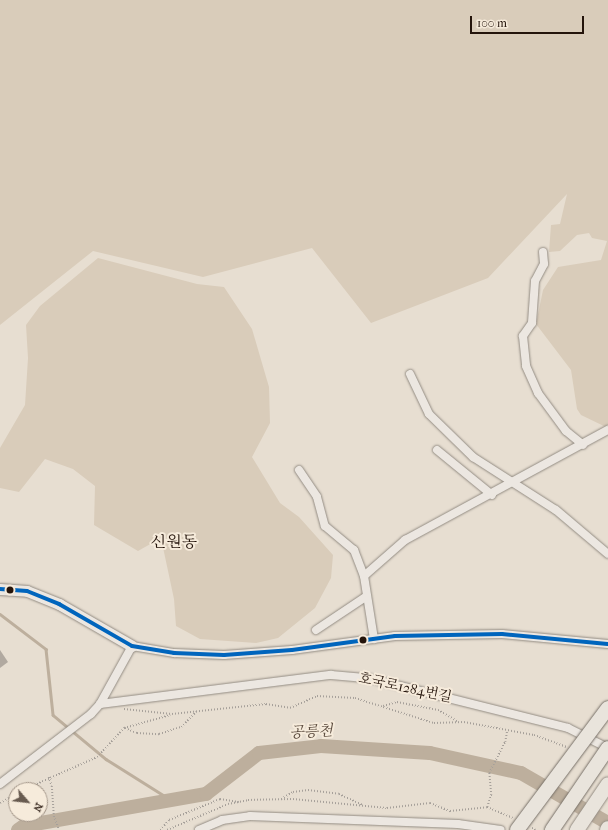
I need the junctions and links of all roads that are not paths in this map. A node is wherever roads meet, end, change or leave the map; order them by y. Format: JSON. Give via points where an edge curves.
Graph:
{"nodes":[{"id":1,"x":543,"y":252,"type":"dead end"},
{"id":2,"x":410,"y":374,"type":"dead end"},
{"id":3,"x":608,"y":430,"type":"edge"},
{"id":4,"x":583,"y":445,"type":"junction"},
{"id":5,"x":437,"y":450,"type":"dead end"},
{"id":6,"x":299,"y":470,"type":"dead end"},
{"id":7,"x":512,"y":484,"type":"junction"},
{"id":8,"x":492,"y":495,"type":"junction"},
{"id":9,"x":608,"y":554,"type":"edge"},
{"id":10,"x":364,"y":576,"type":"junction"},
{"id":11,"x":0,"y":589,"type":"edge"},
{"id":12,"x":367,"y":596,"type":"junction"},
{"id":13,"x":316,"y":630,"type":"dead end"},
{"id":14,"x":374,"y":639,"type":"junction"},
{"id":15,"x":608,"y":644,"type":"edge"},
{"id":16,"x":132,"y":646,"type":"junction"},
{"id":17,"x":100,"y":704,"type":"junction"},
{"id":18,"x":608,"y":708,"type":"edge"},
{"id":19,"x":608,"y":748,"type":"edge"},
{"id":20,"x":0,"y":784,"type":"edge"},
{"id":21,"x":608,"y":784,"type":"edge"},
{"id":22,"x":523,"y":826,"type":"edge"},
{"id":23,"x":200,"y":830,"type":"edge"},
{"id":24,"x":501,"y":830,"type":"edge"},
{"id":25,"x":552,"y":830,"type":"edge"},
{"id":26,"x":577,"y":830,"type":"edge"}],
"edges":[{"from":1,"to":4,"type":"street","via":[[544,264],[535,281],[532,323],[523,336],[526,366],[538,393],[566,431]]},
{"from":2,"to":7,"type":"street","via":[[429,414],[473,457]]},
{"from":3,"to":4,"type":"street"},
{"from":4,"to":7,"type":"street"},
{"from":5,"to":8,"type":"street"},
{"from":6,"to":10,"type":"street","via":[[317,497],[325,526],[354,550]]},
{"from":7,"to":8,"type":"street"},
{"from":7,"to":9,"type":"street","via":[[556,510]]},
{"from":8,"to":10,"type":"street","via":[[405,540]]},
{"from":10,"to":12,"type":"street"},
{"from":11,"to":16,"type":"street","via":[[27,591],[59,604]]},
{"from":12,"to":13,"type":"street"},
{"from":12,"to":14,"type":"street"},
{"from":14,"to":15,"type":"street","via":[[502,634]]},
{"from":14,"to":16,"type":"street","via":[[292,650],[224,655],[174,654]]},
{"from":16,"to":17,"type":"street"},
{"from":17,"to":19,"type":"street","name":"호국로1284번길","via":[[330,675],[361,677],[568,728]]},
{"from":17,"to":20,"type":"street","via":[[60,741]]},
{"from":18,"to":22,"type":"highway","bridge":true},
{"from":19,"to":25,"type":"highway","bridge":true},
{"from":21,"to":26,"type":"highway"},
{"from":23,"to":24,"type":"street","via":[[222,820],[250,816],[458,824]]}]}
